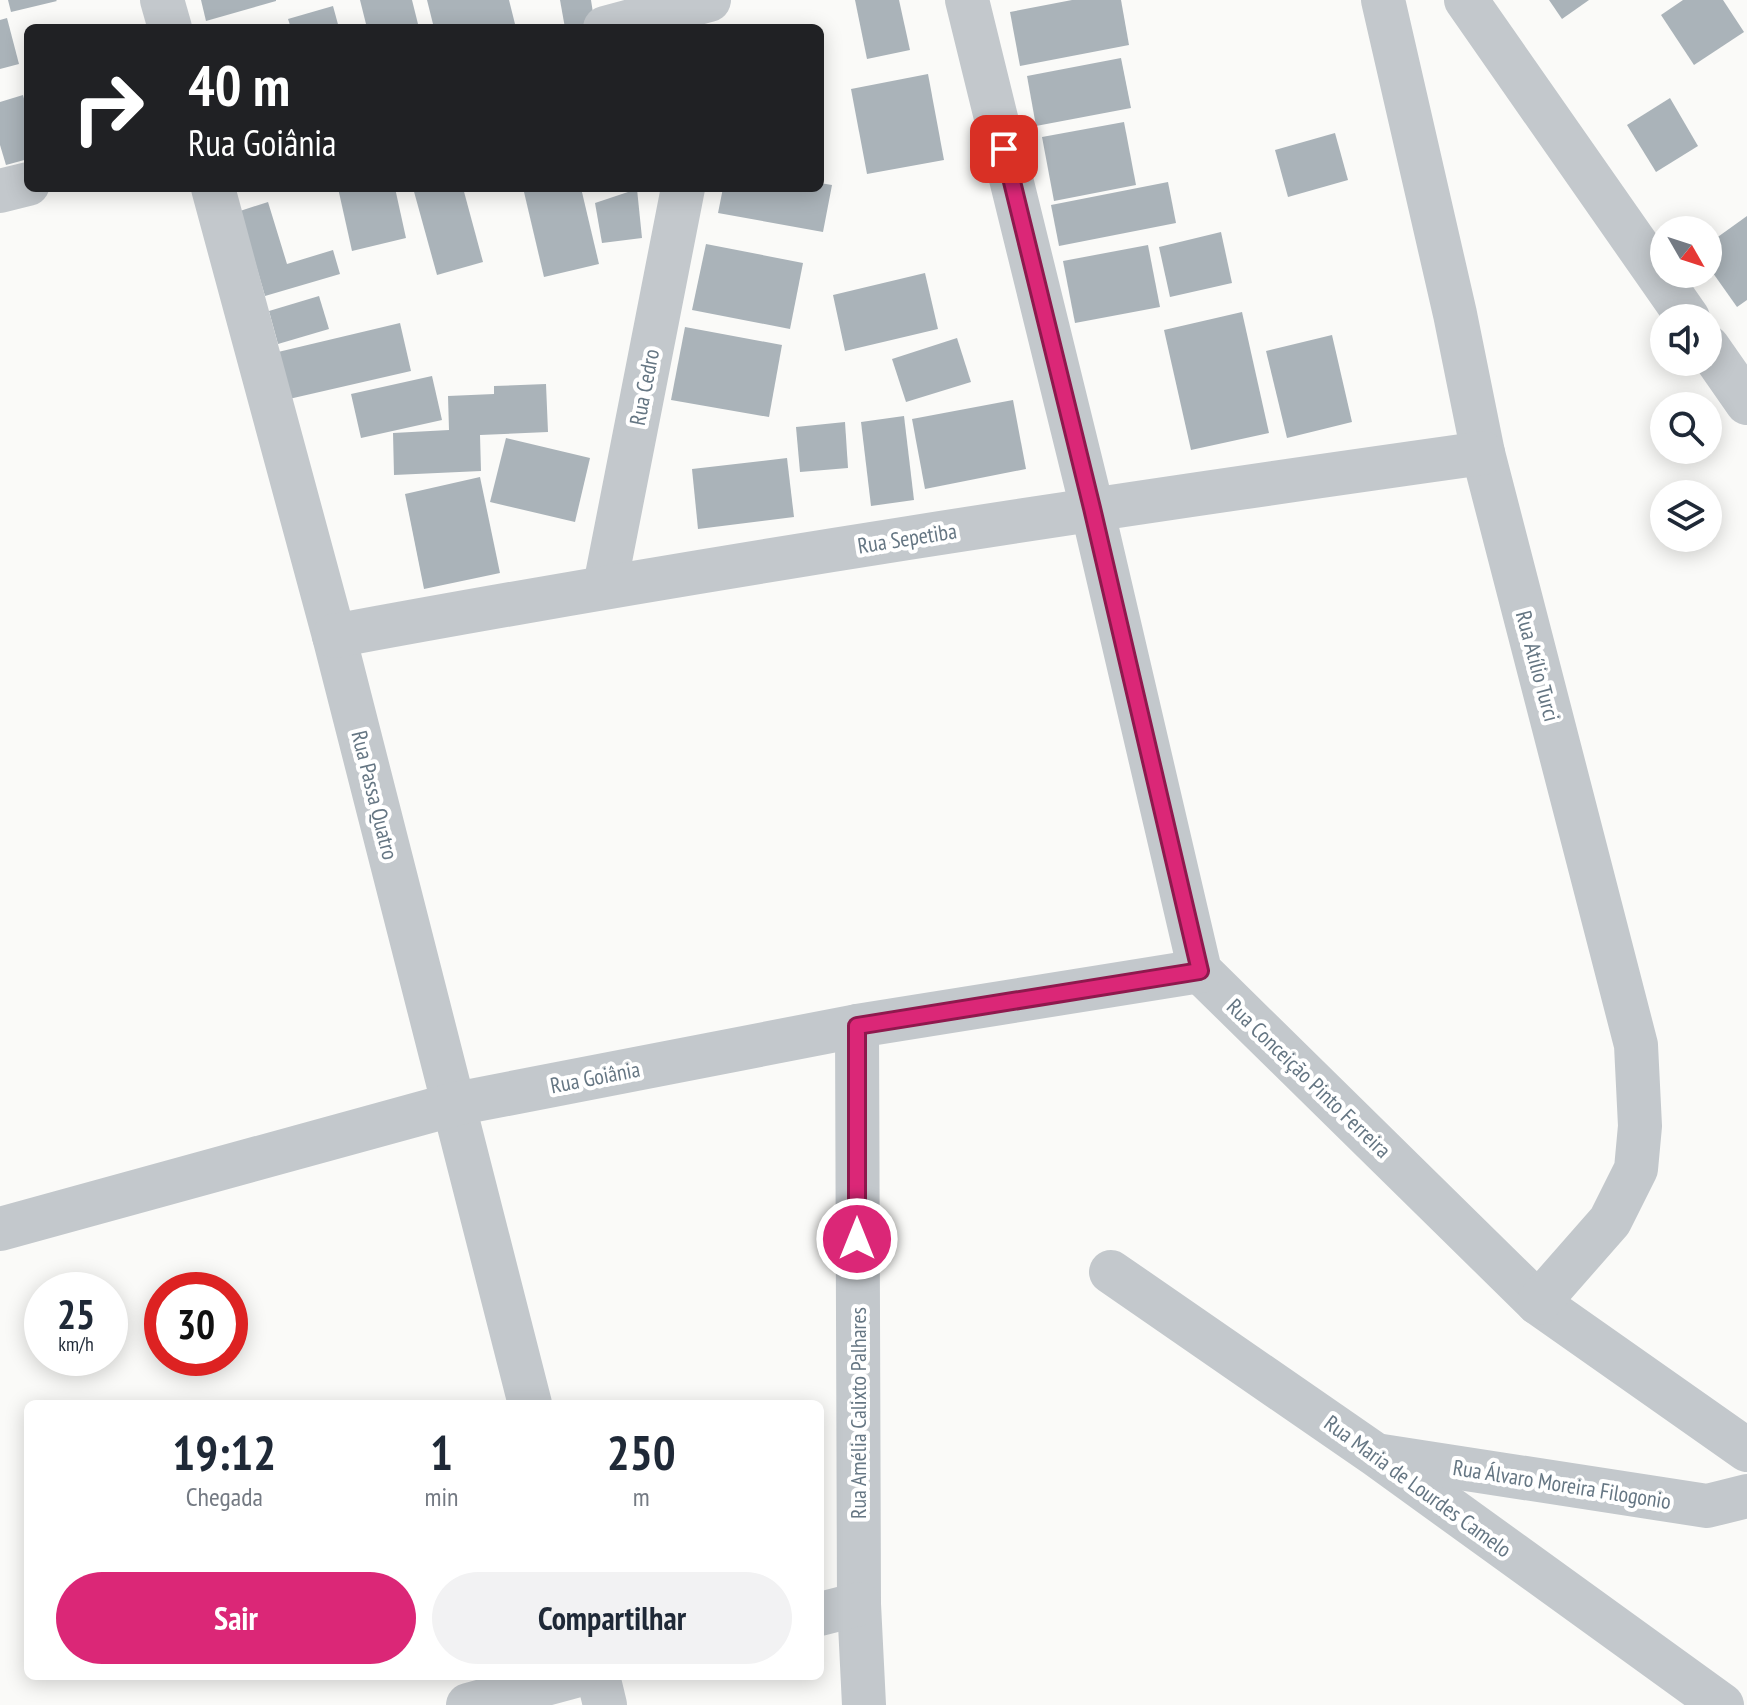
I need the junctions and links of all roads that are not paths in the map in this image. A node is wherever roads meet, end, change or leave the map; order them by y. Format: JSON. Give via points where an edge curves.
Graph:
{"nodes":[{"id":1,"x":162,"y":0,"type":"edge"},
{"id":2,"x":709,"y":0,"type":"edge"},
{"id":3,"x":720,"y":0,"type":"edge"},
{"id":4,"x":967,"y":0,"type":"edge"},
{"id":5,"x":1383,"y":0,"type":"edge"},
{"id":6,"x":1466,"y":0,"type":"edge"},
{"id":7,"x":169,"y":24,"type":"edge"},
{"id":8,"x":620,"y":24,"type":"edge"},
{"id":9,"x":716,"y":24,"type":"edge"},
{"id":10,"x":24,"y":185,"type":"edge"},
{"id":11,"x":0,"y":191,"type":"edge"},
{"id":12,"x":214,"y":192,"type":"edge"},
{"id":13,"x":682,"y":192,"type":"edge"},
{"id":14,"x":1678,"y":304,"type":"edge"},
{"id":15,"x":1722,"y":367,"type":"edge"},
{"id":16,"x":1747,"y":403,"type":"edge"},
{"id":17,"x":1483,"y":453,"type":"junction"},
{"id":18,"x":1092,"y":508,"type":"junction"},
{"id":19,"x":605,"y":586,"type":"junction"},
{"id":20,"x":334,"y":636,"type":"junction"},
{"id":21,"x":1200,"y":971,"type":"junction"},
{"id":22,"x":857,"y":1026,"type":"junction"},
{"id":23,"x":455,"y":1104,"type":"junction"},
{"id":24,"x":0,"y":1229,"type":"edge"},
{"id":25,"x":1111,"y":1272,"type":"dead end"},
{"id":26,"x":1538,"y":1303,"type":"junction"},
{"id":27,"x":529,"y":1400,"type":"edge"},
{"id":28,"x":1747,"y":1450,"type":"edge"},
{"id":29,"x":1376,"y":1455,"type":"junction"},
{"id":30,"x":1747,"y":1496,"type":"edge"},
{"id":31,"x":839,"y":1609,"type":"edge"},
{"id":32,"x":560,"y":1680,"type":"edge"},
{"id":33,"x":599,"y":1680,"type":"edge"},
{"id":34,"x":468,"y":1705,"type":"edge"},
{"id":35,"x":605,"y":1705,"type":"edge"},
{"id":36,"x":864,"y":1705,"type":"edge"},
{"id":37,"x":1722,"y":1705,"type":"edge"}],
"edges":[{"from":1,"to":7,"type":"street"},
{"from":2,"to":8,"type":"street"},
{"from":3,"to":9,"type":"street"},
{"from":4,"to":18,"type":"street"},
{"from":5,"to":17,"type":"street","name":"Rua Atílio Turci"},
{"from":6,"to":14,"type":"street"},
{"from":10,"to":11,"type":"street"},
{"from":12,"to":20,"type":"street","name":"Rua Passa Quatro"},
{"from":13,"to":19,"type":"street","name":"Rua Cedro"},
{"from":15,"to":16,"type":"street"},
{"from":17,"to":18,"type":"street","name":"Rua Sepetiba"},
{"from":17,"to":26,"type":"street","name":"Rua Atílio Turci","via":[[1636,1045],[1636,1169],[1610,1221]]},
{"from":18,"to":19,"type":"street","name":"Rua Sepetiba"},
{"from":18,"to":21,"type":"street"},
{"from":19,"to":20,"type":"street","name":"Rua Sepetiba"},
{"from":20,"to":23,"type":"street","name":"Rua Passa Quatro"},
{"from":21,"to":22,"type":"street","name":"Rua Goiânia"},
{"from":21,"to":26,"type":"street","name":"Rua Conceição Pinto Ferreira"},
{"from":22,"to":23,"type":"street","name":"Rua Goiânia"},
{"from":22,"to":31,"type":"street","name":"Rua Amélia Calixto Palhares"},
{"from":23,"to":24,"type":"street","name":"Rua Goiânia"},
{"from":23,"to":27,"type":"street","name":"Rua Passa Quatro"},
{"from":25,"to":29,"type":"street","name":"Rua Maria de Lourdes Camelo"},
{"from":26,"to":28,"type":"street","name":"Rua Conceição Pinto Ferreira"},
{"from":29,"to":30,"type":"street","name":"Rua Álvaro Moreira Filogonio","via":[[1707,1506]]},
{"from":29,"to":37,"type":"street","name":"Rua Maria de Lourdes Camelo"},
{"from":31,"to":36,"type":"street","name":"Rua Amélia Calixto Palhares"},
{"from":32,"to":34,"type":"street"},
{"from":33,"to":35,"type":"street"}]}
